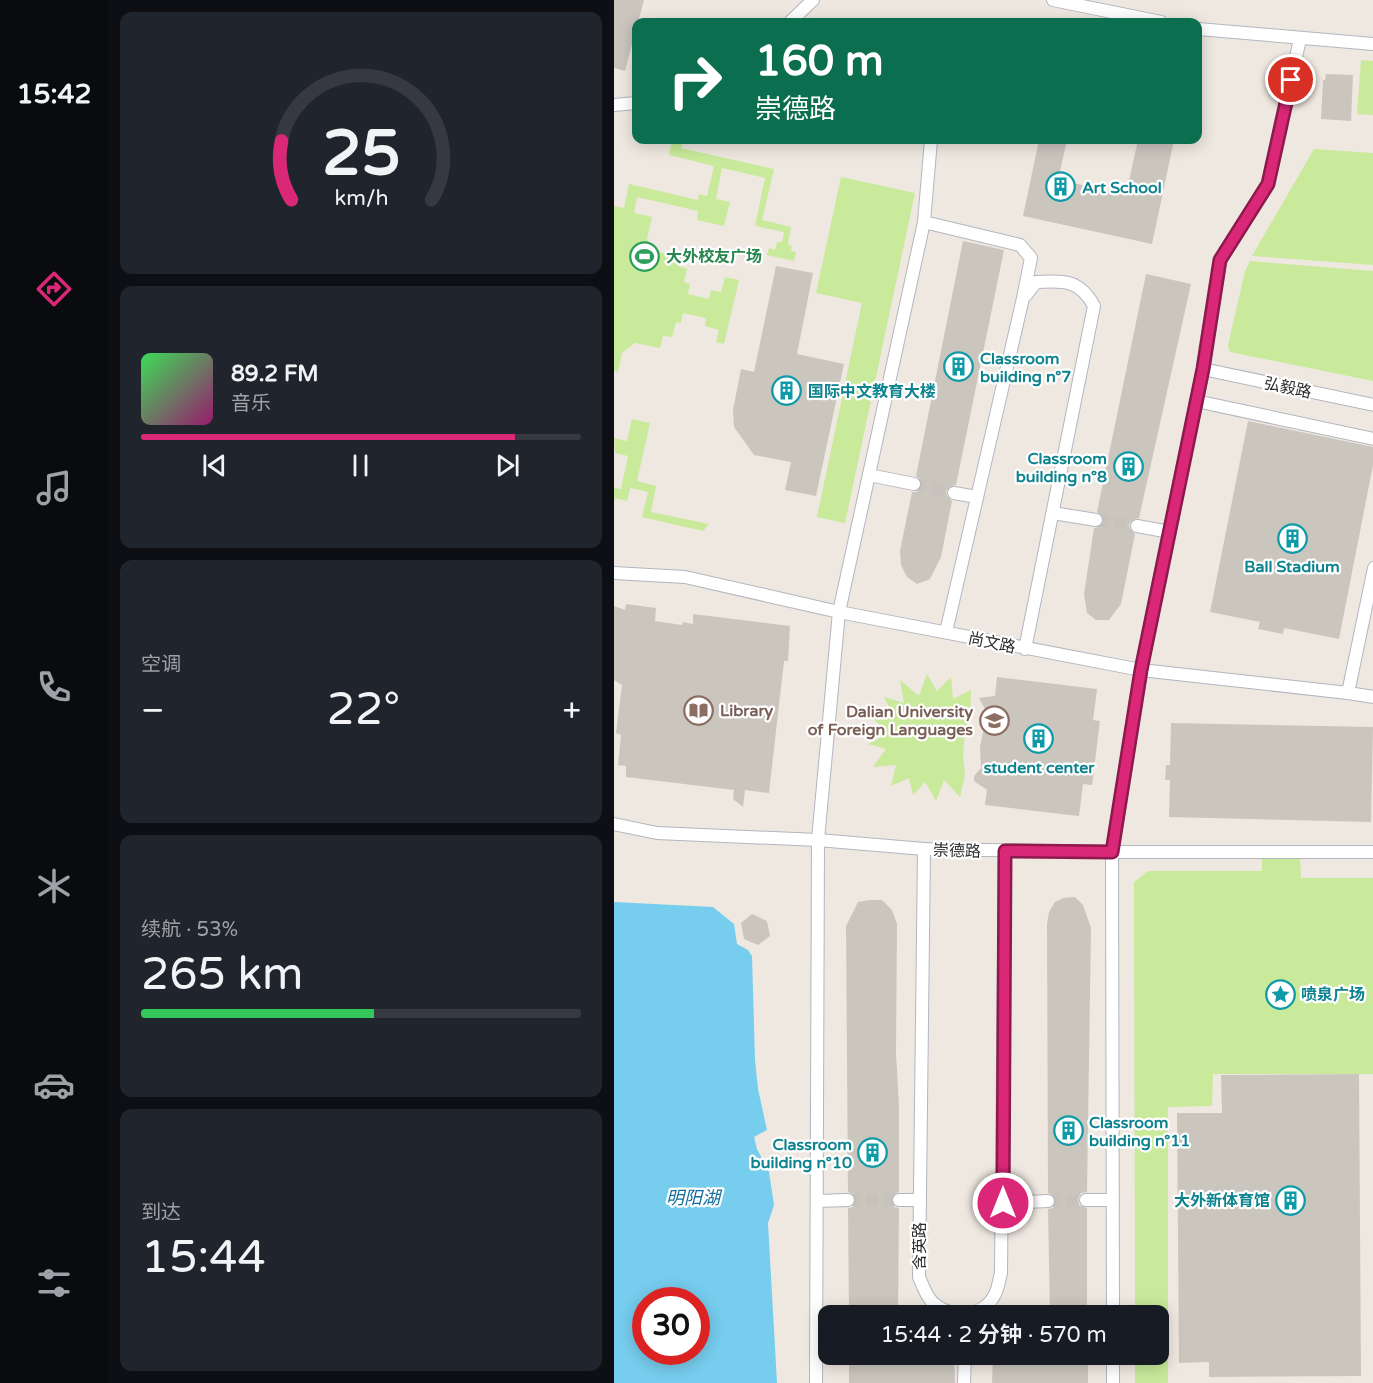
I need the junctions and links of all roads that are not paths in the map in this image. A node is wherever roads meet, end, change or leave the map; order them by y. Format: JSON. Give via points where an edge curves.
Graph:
{"nodes":[{"id":1,"x":813,"y":0,"type":"edge"},
{"id":2,"x":1053,"y":0,"type":"edge"},
{"id":3,"x":794,"y":18,"type":"edge"},
{"id":4,"x":1141,"y":18,"type":"edge"},
{"id":5,"x":1202,"y":29,"type":"edge"},
{"id":6,"x":1300,"y":39,"type":"junction"},
{"id":7,"x":1373,"y":44,"type":"edge"},
{"id":8,"x":632,"y":103,"type":"edge"},
{"id":9,"x":614,"y":105,"type":"edge"},
{"id":10,"x":931,"y":144,"type":"edge"},
{"id":11,"x":924,"y":222,"type":"junction"},
{"id":12,"x":1023,"y":298,"type":"junction"},
{"id":13,"x":1203,"y":369,"type":"junction"},
{"id":14,"x":1196,"y":401,"type":"junction"},
{"id":15,"x":1373,"y":405,"type":"edge"},
{"id":16,"x":1373,"y":439,"type":"edge"},
{"id":17,"x":869,"y":475,"type":"junction"},
{"id":18,"x":914,"y":484,"type":"tunnel mouth"},
{"id":19,"x":954,"y":493,"type":"tunnel mouth"},
{"id":20,"x":977,"y":497,"type":"junction"},
{"id":21,"x":1053,"y":513,"type":"junction"},
{"id":22,"x":1096,"y":520,"type":"tunnel mouth"},
{"id":23,"x":1137,"y":526,"type":"tunnel mouth"},
{"id":24,"x":1170,"y":532,"type":"junction"},
{"id":25,"x":1373,"y":568,"type":"edge"},
{"id":26,"x":614,"y":573,"type":"edge"},
{"id":27,"x":839,"y":612,"type":"junction"},
{"id":28,"x":946,"y":632,"type":"junction"},
{"id":29,"x":1025,"y":649,"type":"junction"},
{"id":30,"x":1141,"y":670,"type":"junction"},
{"id":31,"x":1348,"y":693,"type":"junction"},
{"id":32,"x":1373,"y":697,"type":"edge"},
{"id":33,"x":614,"y":824,"type":"edge"},
{"id":34,"x":818,"y":840,"type":"junction"},
{"id":35,"x":924,"y":849,"type":"junction"},
{"id":36,"x":1005,"y":851,"type":"junction"},
{"id":37,"x":1112,"y":852,"type":"junction"},
{"id":38,"x":1373,"y":852,"type":"edge"},
{"id":39,"x":848,"y":1200,"type":"tunnel mouth"},
{"id":40,"x":899,"y":1200,"type":"tunnel mouth"},
{"id":41,"x":920,"y":1200,"type":"junction"},
{"id":42,"x":1086,"y":1200,"type":"tunnel mouth"},
{"id":43,"x":1113,"y":1200,"type":"junction"},
{"id":44,"x":817,"y":1201,"type":"junction"},
{"id":45,"x":1048,"y":1201,"type":"tunnel mouth"},
{"id":46,"x":1003,"y":1203,"type":"junction"},
{"id":47,"x":937,"y":1305,"type":"edge"},
{"id":48,"x":986,"y":1305,"type":"edge"},
{"id":49,"x":1113,"y":1305,"type":"edge"},
{"id":50,"x":965,"y":1365,"type":"edge"},
{"id":51,"x":1113,"y":1365,"type":"edge"},
{"id":52,"x":816,"y":1383,"type":"edge"},
{"id":53,"x":964,"y":1383,"type":"edge"},
{"id":54,"x":1113,"y":1383,"type":"edge"}],
"edges":[{"from":1,"to":3,"type":"street"},
{"from":2,"to":4,"type":"street"},
{"from":5,"to":6,"type":"street"},
{"from":6,"to":7,"type":"street"},
{"from":6,"to":13,"type":"street","via":[[1268,184],[1220,260]]},
{"from":8,"to":9,"type":"street"},
{"from":10,"to":11,"type":"street"},
{"from":11,"to":12,"type":"street","via":[[1020,245],[1031,258]]},
{"from":11,"to":17,"type":"street"},
{"from":12,"to":20,"type":"street"},
{"from":12,"to":21,"type":"street","via":[[1036,282],[1061,282],[1078,286],[1094,306]]},
{"from":13,"to":14,"type":"street"},
{"from":13,"to":15,"type":"street","name":"弘毅路"},
{"from":14,"to":16,"type":"street"},
{"from":14,"to":24,"type":"street"},
{"from":17,"to":18,"type":"street"},
{"from":17,"to":27,"type":"street"},
{"from":19,"to":20,"type":"street"},
{"from":20,"to":28,"type":"street"},
{"from":21,"to":22,"type":"street"},
{"from":21,"to":29,"type":"street"},
{"from":23,"to":24,"type":"street"},
{"from":24,"to":30,"type":"street"},
{"from":25,"to":31,"type":"street"},
{"from":26,"to":27,"type":"street","name":"尚文路","via":[[685,577]]},
{"from":27,"to":28,"type":"street","name":"尚文路"},
{"from":27,"to":34,"type":"street"},
{"from":28,"to":29,"type":"street","name":"尚文路"},
{"from":29,"to":30,"type":"street","name":"尚文路"},
{"from":30,"to":31,"type":"street","name":"尚文路"},
{"from":30,"to":37,"type":"street"},
{"from":31,"to":32,"type":"street","name":"尚文路"},
{"from":33,"to":34,"type":"street","name":"崇德路","via":[[657,832]]},
{"from":34,"to":35,"type":"street","name":"崇德路"},
{"from":34,"to":44,"type":"street"},
{"from":35,"to":36,"type":"street","name":"崇德路"},
{"from":35,"to":41,"type":"street","name":"含英路"},
{"from":36,"to":37,"type":"street","name":"崇德路"},
{"from":36,"to":46,"type":"street","name":"含英路"},
{"from":37,"to":38,"type":"street","name":"崇德路"},
{"from":37,"to":43,"type":"street"},
{"from":39,"to":44,"type":"street"},
{"from":40,"to":41,"type":"street"},
{"from":41,"to":47,"type":"street","name":"含英路","via":[[919,1277]]},
{"from":42,"to":43,"type":"street"},
{"from":43,"to":49,"type":"street"},
{"from":44,"to":52,"type":"street"},
{"from":45,"to":46,"type":"street"},
{"from":46,"to":48,"type":"street","name":"含英路","via":[[1001,1273],[994,1298]]},
{"from":50,"to":53,"type":"street"},
{"from":51,"to":54,"type":"street"}]}
